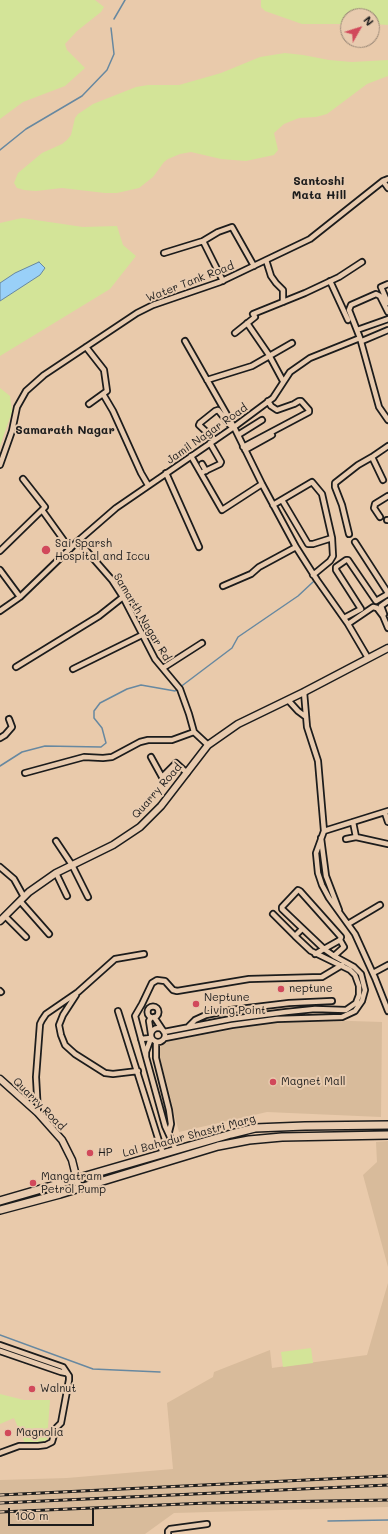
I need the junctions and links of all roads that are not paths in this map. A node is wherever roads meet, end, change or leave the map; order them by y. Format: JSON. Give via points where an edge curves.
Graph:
{"nodes":[{"id":1,"x":385,"y":180,"type":"edge"},
{"id":2,"x":388,"y":188,"type":"edge"},
{"id":3,"x":203,"y":241,"type":"junction"},
{"id":4,"x":164,"y":253,"type":"dead end"},
{"id":5,"x":266,"y":260,"type":"junction"},
{"id":6,"x":362,"y":262,"type":"dead end"},
{"id":7,"x":254,"y":266,"type":"junction"},
{"id":8,"x":223,"y":281,"type":"junction"},
{"id":9,"x":330,"y":281,"type":"junction"},
{"id":10,"x":388,"y":284,"type":"edge"},
{"id":11,"x":283,"y":302,"type":"junction"},
{"id":12,"x":388,"y":303,"type":"edge"},
{"id":13,"x":388,"y":312,"type":"edge"},
{"id":14,"x":388,"y":319,"type":"edge"},
{"id":15,"x":348,"y":320,"type":"dead end"},
{"id":16,"x":247,"y":323,"type":"junction"},
{"id":17,"x":357,"y":330,"type":"junction"},
{"id":18,"x":388,"y":332,"type":"edge"},
{"id":19,"x":234,"y":333,"type":"dead end"},
{"id":20,"x":361,"y":339,"type":"junction"},
{"id":21,"x":185,"y":341,"type":"dead end"},
{"id":22,"x":292,"y":343,"type":"dead end"},
{"id":23,"x":86,"y":347,"type":"junction"},
{"id":24,"x":269,"y":356,"type":"junction"},
{"id":25,"x":207,"y":380,"type":"junction"},
{"id":26,"x":283,"y":381,"type":"junction"},
{"id":27,"x":103,"y":394,"type":"junction"},
{"id":28,"x":268,"y":401,"type":"junction"},
{"id":29,"x":89,"y":404,"type":"dead end"},
{"id":30,"x":307,"y":417,"type":"dead end"},
{"id":31,"x":262,"y":420,"type":"dead end"},
{"id":32,"x":388,"y":420,"type":"edge"},
{"id":33,"x":233,"y":428,"type":"junction"},
{"id":34,"x":238,"y":435,"type":"junction"},
{"id":35,"x":215,"y":440,"type":"junction"},
{"id":36,"x":210,"y":443,"type":"junction"},
{"id":37,"x":388,"y":446,"type":"edge"},
{"id":38,"x":244,"y":448,"type":"junction"},
{"id":39,"x":191,"y":456,"type":"junction"},
{"id":40,"x":372,"y":457,"type":"junction"},
{"id":41,"x":202,"y":464,"type":"dead end"},
{"id":42,"x":0,"y":465,"type":"edge"},
{"id":43,"x":203,"y":472,"type":"junction"},
{"id":44,"x":166,"y":474,"type":"junction"},
{"id":45,"x":24,"y":479,"type":"dead end"},
{"id":46,"x":383,"y":480,"type":"dead end"},
{"id":47,"x":262,"y":484,"type":"junction"},
{"id":48,"x":148,"y":485,"type":"junction"},
{"id":49,"x":388,"y":496,"type":"edge"},
{"id":50,"x":282,"y":500,"type":"junction"},
{"id":51,"x":273,"y":505,"type":"junction"},
{"id":52,"x":42,"y":510,"type":"junction"},
{"id":53,"x":380,"y":517,"type":"dead end"},
{"id":54,"x":349,"y":534,"type":"dead end"},
{"id":55,"x":332,"y":538,"type":"junction"},
{"id":56,"x":78,"y":541,"type":"junction"},
{"id":57,"x":355,"y":542,"type":"dead end"},
{"id":58,"x":200,"y":546,"type":"dead end"},
{"id":59,"x":296,"y":547,"type":"junction"},
{"id":60,"x":70,"y":549,"type":"junction"},
{"id":61,"x":0,"y":551,"type":"edge"},
{"id":62,"x":0,"y":570,"type":"edge"},
{"id":63,"x":313,"y":575,"type":"junction"},
{"id":64,"x":223,"y":586,"type":"dead end"},
{"id":65,"x":388,"y":594,"type":"edge"},
{"id":66,"x":20,"y":597,"type":"junction"},
{"id":67,"x":122,"y":597,"type":"junction"},
{"id":68,"x":388,"y":601,"type":"edge"},
{"id":69,"x":0,"y":611,"type":"edge"},
{"id":70,"x":344,"y":618,"type":"junction"},
{"id":71,"x":388,"y":620,"type":"edge"},
{"id":72,"x":348,"y":624,"type":"junction"},
{"id":73,"x":388,"y":628,"type":"edge"},
{"id":74,"x":142,"y":635,"type":"junction"},
{"id":75,"x":202,"y":643,"type":"dead end"},
{"id":76,"x":388,"y":648,"type":"edge"},
{"id":77,"x":368,"y":658,"type":"junction"},
{"id":78,"x":16,"y":667,"type":"dead end"},
{"id":79,"x":163,"y":668,"type":"junction"},
{"id":80,"x":73,"y":669,"type":"dead end"},
{"id":81,"x":304,"y":692,"type":"junction"},
{"id":82,"x":288,"y":700,"type":"junction"},
{"id":83,"x":306,"y":717,"type":"junction"},
{"id":84,"x":10,"y":719,"type":"dead end"},
{"id":85,"x":194,"y":732,"type":"junction"},
{"id":86,"x":0,"y":738,"type":"edge"},
{"id":87,"x":208,"y":745,"type":"junction"},
{"id":88,"x":151,"y":757,"type":"dead end"},
{"id":89,"x":26,"y":772,"type":"dead end"},
{"id":90,"x":187,"y":773,"type":"junction"},
{"id":91,"x":386,"y":812,"type":"edge"},
{"id":92,"x":353,"y":822,"type":"junction"},
{"id":93,"x":388,"y":822,"type":"edge"},
{"id":94,"x":324,"y":831,"type":"junction"},
{"id":95,"x":356,"y":837,"type":"junction"},
{"id":96,"x":346,"y":839,"type":"dead end"},
{"id":97,"x":56,"y":842,"type":"dead end"},
{"id":98,"x":388,"y":844,"type":"edge"},
{"id":99,"x":72,"y":865,"type":"junction"},
{"id":100,"x":0,"y":867,"type":"edge"},
{"id":101,"x":56,"y":873,"type":"junction"},
{"id":102,"x":67,"y":896,"type":"dead end"},
{"id":103,"x":88,"y":897,"type":"dead end"},
{"id":104,"x":22,"y":899,"type":"junction"},
{"id":105,"x":380,"y":905,"type":"dead end"},
{"id":106,"x":273,"y":914,"type":"dead end"},
{"id":107,"x":5,"y":916,"type":"junction"},
{"id":108,"x":0,"y":921,"type":"edge"},
{"id":109,"x":348,"y":924,"type":"junction"},
{"id":110,"x":302,"y":929,"type":"junction"},
{"id":111,"x":49,"y":934,"type":"dead end"},
{"id":112,"x":295,"y":936,"type":"junction"},
{"id":113,"x":26,"y":937,"type":"dead end"},
{"id":114,"x":340,"y":940,"type":"junction"},
{"id":115,"x":324,"y":949,"type":"junction"},
{"id":116,"x":144,"y":954,"type":"dead end"},
{"id":117,"x":315,"y":954,"type":"junction"},
{"id":118,"x":334,"y":956,"type":"junction"},
{"id":119,"x":343,"y":964,"type":"junction"},
{"id":120,"x":388,"y":965,"type":"edge"},
{"id":121,"x":373,"y":973,"type":"junction"},
{"id":122,"x":78,"y":992,"type":"junction"},
{"id":123,"x":314,"y":1001,"type":"junction"},
{"id":124,"x":332,"y":1001,"type":"dead end"},
{"id":125,"x":276,"y":1004,"type":"junction"},
{"id":126,"x":315,"y":1009,"type":"junction"},
{"id":127,"x":335,"y":1009,"type":"junction"},
{"id":128,"x":231,"y":1010,"type":"junction"},
{"id":129,"x":118,"y":1011,"type":"dead end"},
{"id":130,"x":388,"y":1011,"type":"edge"},
{"id":131,"x":277,"y":1016,"type":"junction"},
{"id":132,"x":153,"y":1017,"type":"junction"},
{"id":133,"x":336,"y":1017,"type":"junction"},
{"id":134,"x":231,"y":1019,"type":"junction"},
{"id":135,"x":232,"y":1025,"type":"junction"},
{"id":136,"x":188,"y":1027,"type":"junction"},
{"id":137,"x":164,"y":1032,"type":"junction"},
{"id":138,"x":151,"y":1036,"type":"junction"},
{"id":139,"x":164,"y":1038,"type":"junction"},
{"id":140,"x":140,"y":1039,"type":"junction"},
{"id":141,"x":156,"y":1042,"type":"junction"},
{"id":142,"x":146,"y":1057,"type":"junction"},
{"id":143,"x":138,"y":1071,"type":"junction"},
{"id":144,"x":0,"y":1079,"type":"edge"},
{"id":145,"x":38,"y":1113,"type":"junction"},
{"id":146,"x":388,"y":1125,"type":"edge"},
{"id":147,"x":169,"y":1132,"type":"junction"},
{"id":148,"x":388,"y":1135,"type":"edge"},
{"id":149,"x":176,"y":1150,"type":"junction"},
{"id":150,"x":164,"y":1154,"type":"junction"},
{"id":151,"x":77,"y":1179,"type":"junction"},
{"id":152,"x":79,"y":1188,"type":"junction"},
{"id":153,"x":0,"y":1201,"type":"edge"},
{"id":154,"x":0,"y":1210,"type":"edge"},
{"id":155,"x":0,"y":1345,"type":"edge"},
{"id":156,"x":0,"y":1351,"type":"edge"},
{"id":157,"x":10,"y":1352,"type":"junction"},
{"id":158,"x":0,"y":1453,"type":"edge"},
{"id":159,"x":207,"y":1524,"type":"dead end"},
{"id":160,"x":168,"y":1534,"type":"edge"}],
"edges":[{"from":1,"to":2,"type":"street"},
{"from":1,"to":5,"type":"street","name":"Water Tank Road","via":[[310,239]]},
{"from":3,"to":4,"type":"street"},
{"from":3,"to":7,"type":"street","via":[[232,227]]},
{"from":3,"to":8,"type":"street"},
{"from":5,"to":7,"type":"street","name":"Water Tank Road"},
{"from":5,"to":11,"type":"street","via":[[271,276],[284,290]]},
{"from":6,"to":9,"type":"street"},
{"from":7,"to":8,"type":"street","name":"Water Tank Road"},
{"from":8,"to":23,"type":"street","name":"Water Tank Road","via":[[153,305]]},
{"from":9,"to":11,"type":"street"},
{"from":9,"to":15,"type":"street"},
{"from":10,"to":12,"type":"street","via":[[381,287]]},
{"from":11,"to":16,"type":"street","via":[[253,314],[255,317]]},
{"from":13,"to":17,"type":"street","via":[[380,296],[376,294],[351,305],[349,310]]},
{"from":14,"to":17,"type":"street"},
{"from":16,"to":19,"type":"street"},
{"from":16,"to":24,"type":"street"},
{"from":17,"to":20,"type":"street"},
{"from":18,"to":20,"type":"street","name":"Jamil Nagar Road"},
{"from":20,"to":26,"type":"street","name":"Jamil Nagar Road","via":[[310,358],[290,372]]},
{"from":20,"to":32,"type":"street","via":[[379,407]]},
{"from":21,"to":25,"type":"street"},
{"from":22,"to":24,"type":"street"},
{"from":23,"to":27,"type":"street","via":[[104,370],[107,390]]},
{"from":23,"to":42,"type":"street","name":"Water Tank Road","via":[[26,391],[17,407]]},
{"from":24,"to":25,"type":"street","via":[[252,366]]},
{"from":24,"to":26,"type":"street"},
{"from":25,"to":33,"type":"street"},
{"from":26,"to":28,"type":"street","name":"Jamil Nagar Road"},
{"from":27,"to":29,"type":"street"},
{"from":27,"to":48,"type":"street"},
{"from":28,"to":33,"type":"street","name":"Jamil Nagar Road"},
{"from":28,"to":38,"type":"street","via":[[277,410],[301,401],[309,412]]},
{"from":30,"to":38,"type":"street"},
{"from":31,"to":34,"type":"street"},
{"from":33,"to":34,"type":"street"},
{"from":33,"to":35,"type":"street","name":"Jamil Nagar Road"},
{"from":33,"to":35,"type":"street","via":[[218,410],[215,411],[199,425]]},
{"from":34,"to":38,"type":"street"},
{"from":35,"to":36,"type":"street","name":"Jamil Nagar Road"},
{"from":36,"to":39,"type":"street","name":"Jamil Nagar Road"},
{"from":36,"to":43,"type":"street","via":[[221,462]]},
{"from":37,"to":40,"type":"street"},
{"from":38,"to":47,"type":"street"},
{"from":39,"to":43,"type":"street"},
{"from":39,"to":44,"type":"street","name":"Jamil Nagar Road"},
{"from":40,"to":46,"type":"street"},
{"from":40,"to":54,"type":"street","via":[[335,483],[334,487],[342,505]]},
{"from":41,"to":43,"type":"street"},
{"from":43,"to":47,"type":"street","via":[[222,510]]},
{"from":44,"to":48,"type":"street","name":"Jamil Nagar Road"},
{"from":44,"to":58,"type":"street"},
{"from":45,"to":52,"type":"street","via":[[45,507]]},
{"from":47,"to":51,"type":"street"},
{"from":48,"to":56,"type":"street","name":"Jamil Nagar Road","via":[[116,508]]},
{"from":49,"to":53,"type":"street","via":[[375,504],[374,508]]},
{"from":50,"to":51,"type":"street"},
{"from":50,"to":55,"type":"street","via":[[308,544]]},
{"from":50,"to":55,"type":"street","via":[[309,483],[315,484],[322,494]]},
{"from":51,"to":59,"type":"street"},
{"from":52,"to":60,"type":"street"},
{"from":52,"to":61,"type":"street"},
{"from":55,"to":63,"type":"street","via":[[333,556]]},
{"from":56,"to":60,"type":"street","name":"Jamil Nagar Road"},
{"from":56,"to":67,"type":"street","name":"Samarth Nagar Rd","via":[[112,580]]},
{"from":57,"to":65,"type":"street"},
{"from":59,"to":63,"type":"street"},
{"from":59,"to":64,"type":"street","via":[[251,574]]},
{"from":60,"to":66,"type":"street","name":"Jamil Nagar Road"},
{"from":62,"to":66,"type":"street"},
{"from":63,"to":70,"type":"street"},
{"from":65,"to":70,"type":"street","via":[[376,601],[346,560],[336,567],[336,570],[361,609]]},
{"from":66,"to":69,"type":"street","name":"Jamil Nagar Road"},
{"from":67,"to":74,"type":"street","name":"Samarth Nagar Rd"},
{"from":67,"to":78,"type":"street","via":[[99,616]]},
{"from":68,"to":71,"type":"street","via":[[381,606]]},
{"from":70,"to":72,"type":"street"},
{"from":72,"to":73,"type":"street","via":[[373,607],[383,616]]},
{"from":72,"to":77,"type":"street"},
{"from":74,"to":79,"type":"street","name":"Samarth Nagar Rd"},
{"from":74,"to":80,"type":"street"},
{"from":75,"to":79,"type":"street"},
{"from":76,"to":77,"type":"main road","name":"Quarry Road"},
{"from":77,"to":81,"type":"main road","name":"Quarry Road"},
{"from":79,"to":85,"type":"street","name":"Samarth Nagar Rd","via":[[179,687]]},
{"from":81,"to":82,"type":"main road","name":"Quarry Road"},
{"from":81,"to":83,"type":"street"},
{"from":82,"to":83,"type":"street"},
{"from":82,"to":87,"type":"main road","name":"Quarry Road","via":[[238,724]]},
{"from":83,"to":94,"type":"street","via":[[318,761]]},
{"from":84,"to":86,"type":"street","via":[[12,727]]},
{"from":85,"to":87,"type":"street"},
{"from":85,"to":89,"type":"street","via":[[172,740],[140,742],[112,757],[84,757]]},
{"from":87,"to":90,"type":"main road","name":"Quarry Road"},
{"from":88,"to":90,"type":"street","via":[[162,777],[176,762]]},
{"from":90,"to":99,"type":"main road","name":"Quarry Road","via":[[140,828],[113,845]]},
{"from":91,"to":92,"type":"street"},
{"from":91,"to":93,"type":"street"},
{"from":92,"to":94,"type":"street"},
{"from":92,"to":95,"type":"street"},
{"from":94,"to":109,"type":"street","via":[[316,853],[318,873],[322,885]]},
{"from":95,"to":96,"type":"street"},
{"from":95,"to":98,"type":"street"},
{"from":97,"to":99,"type":"street"},
{"from":99,"to":101,"type":"main road","name":"Quarry Road"},
{"from":99,"to":103,"type":"street"},
{"from":100,"to":104,"type":"street","via":[[14,878]]},
{"from":101,"to":102,"type":"street"},
{"from":101,"to":104,"type":"main road","name":"Quarry Road"},
{"from":104,"to":107,"type":"main road","name":"Quarry Road"},
{"from":104,"to":111,"type":"street"},
{"from":105,"to":109,"type":"street"},
{"from":106,"to":112,"type":"street"},
{"from":107,"to":108,"type":"main road","name":"Quarry Road"},
{"from":107,"to":113,"type":"street"},
{"from":109,"to":121,"type":"street"},
{"from":110,"to":112,"type":"street"},
{"from":110,"to":114,"type":"street","via":[[282,909],[298,890],[339,934]]},
{"from":110,"to":115,"type":"street"},
{"from":112,"to":117,"type":"street"},
{"from":114,"to":115,"type":"street"},
{"from":114,"to":118,"type":"street","via":[[344,947]]},
{"from":115,"to":117,"type":"street"},
{"from":115,"to":118,"type":"street"},
{"from":116,"to":122,"type":"street","via":[[115,958]]},
{"from":117,"to":119,"type":"street"},
{"from":118,"to":119,"type":"street"},
{"from":119,"to":127,"type":"street","via":[[355,975],[359,995],[356,1003],[346,1010]]},
{"from":119,"to":133,"type":"street","via":[[354,968],[360,974],[365,990],[355,1012]]},
{"from":119,"to":140,"type":"street","via":[[322,977],[249,979],[177,991],[165,981],[157,980],[152,983],[135,1016]]},
{"from":120,"to":121,"type":"street"},
{"from":121,"to":130,"type":"street"},
{"from":122,"to":143,"type":"street","via":[[59,1025],[65,1045],[105,1073]]},
{"from":122,"to":145,"type":"street","via":[[46,1014],[40,1024],[36,1077]]},
{"from":123,"to":124,"type":"street"},
{"from":123,"to":125,"type":"street"},
{"from":123,"to":126,"type":"street"},
{"from":125,"to":128,"type":"street"},
{"from":125,"to":131,"type":"street"},
{"from":126,"to":127,"type":"street"},
{"from":126,"to":131,"type":"street"},
{"from":127,"to":133,"type":"street"},
{"from":128,"to":134,"type":"street"},
{"from":128,"to":136,"type":"street","via":[[195,1020]]},
{"from":129,"to":143,"type":"street"},
{"from":131,"to":133,"type":"street"},
{"from":131,"to":134,"type":"street"},
{"from":131,"to":135,"type":"street"},
{"from":132,"to":132,"type":"street","via":[[148,1011],[152,1004],[158,1011]]},
{"from":132,"to":137,"type":"street"},
{"from":132,"to":138,"type":"street","via":[[148,1021]]},
{"from":134,"to":135,"type":"street"},
{"from":134,"to":136,"type":"street"},
{"from":135,"to":139,"type":"street"},
{"from":136,"to":137,"type":"street"},
{"from":137,"to":138,"type":"street","via":[[155,1029]]},
{"from":137,"to":139,"type":"street"},
{"from":138,"to":140,"type":"street"},
{"from":138,"to":141,"type":"street"},
{"from":138,"to":142,"type":"street"},
{"from":139,"to":141,"type":"street"},
{"from":140,"to":142,"type":"street"},
{"from":141,"to":147,"type":"street","via":[[156,1058],[169,1110]]},
{"from":142,"to":147,"type":"street","via":[[165,1126]]},
{"from":143,"to":150,"type":"street"},
{"from":144,"to":145,"type":"main road","name":"Quarry Road"},
{"from":145,"to":151,"type":"main road","name":"Quarry Road","via":[[62,1140],[72,1160]]},
{"from":146,"to":149,"type":"main road","name":"Lal Bahadur Shastri Marg","via":[[255,1128]]},
{"from":147,"to":149,"type":"street"},
{"from":148,"to":152,"type":"main road","name":"Lal Bahadur Shastri Marg","via":[[249,1140],[218,1146]]},
{"from":149,"to":150,"type":"main road","name":"Lal Bahadur Shastri Marg"},
{"from":150,"to":151,"type":"main road","name":"Lal Bahadur Shastri Marg"},
{"from":151,"to":152,"type":"main road","name":"Quarry Road"},
{"from":151,"to":153,"type":"main road","name":"Lal Bahadur Shastri Marg"},
{"from":152,"to":154,"type":"main road","name":"Lal Bahadur Shastri Marg"},
{"from":155,"to":157,"type":"street"},
{"from":156,"to":157,"type":"street"},
{"from":157,"to":158,"type":"street","via":[[63,1367],[69,1376],[69,1385],[61,1423],[56,1428],[52,1442],[38,1446],[19,1446]]},
{"from":159,"to":160,"type":"street","via":[[170,1529]]}]}
